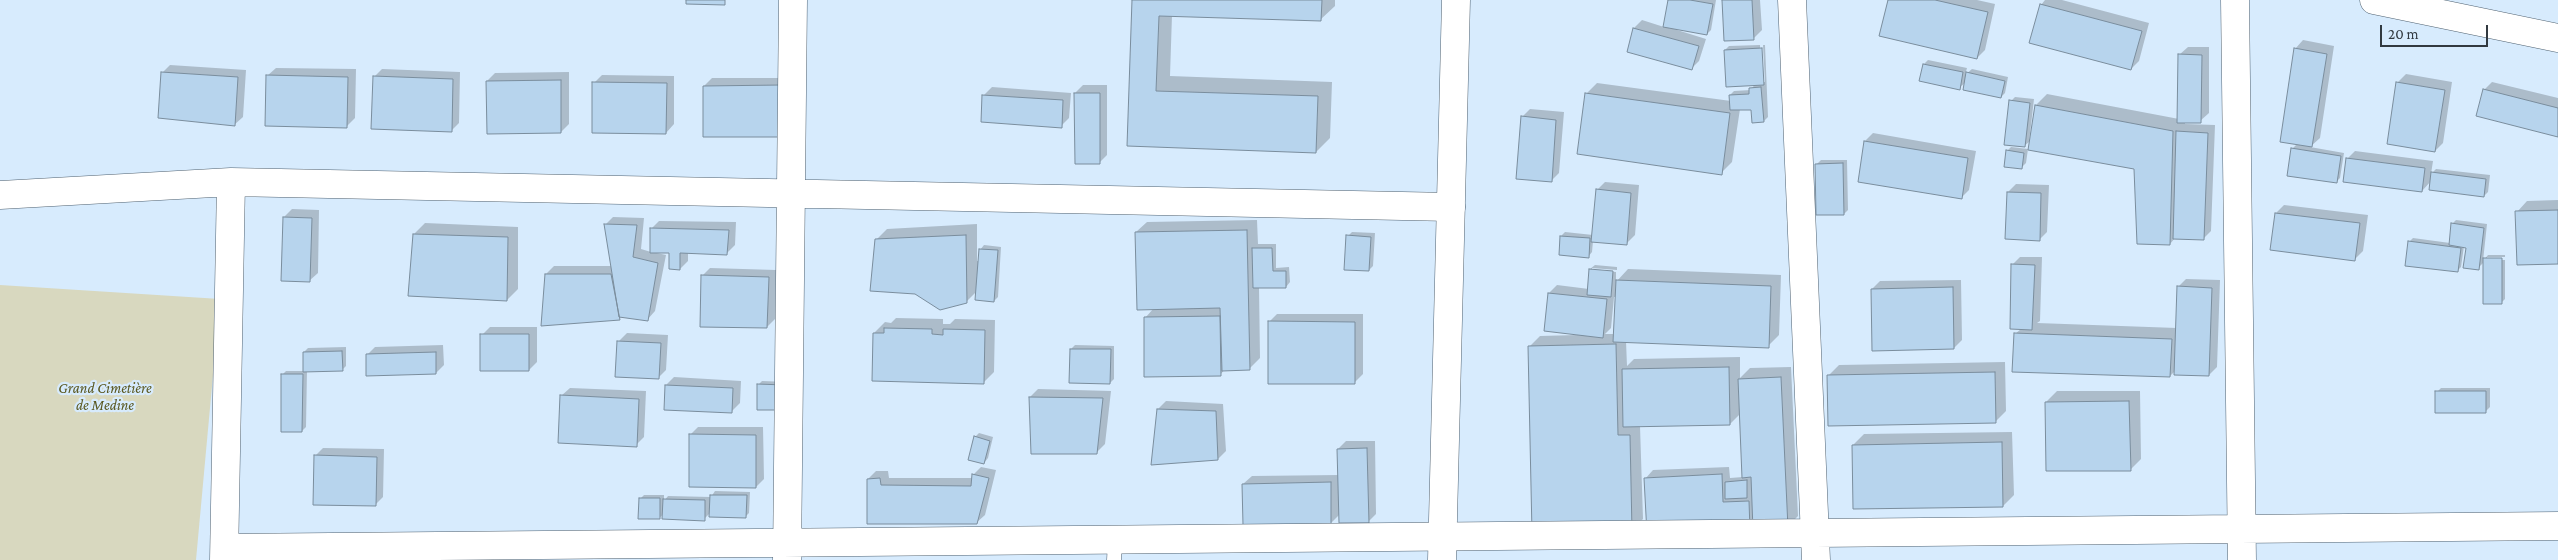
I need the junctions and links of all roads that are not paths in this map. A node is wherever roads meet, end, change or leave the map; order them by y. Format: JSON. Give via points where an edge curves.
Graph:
{"nodes":[{"id":1,"x":794,"y":0,"type":"edge"},
{"id":2,"x":1456,"y":0,"type":"edge"},
{"id":3,"x":1792,"y":0,"type":"edge"},
{"id":4,"x":2235,"y":0,"type":"edge"},
{"id":5,"x":2374,"y":0,"type":"edge"},
{"id":6,"x":2558,"y":38,"type":"edge"},
{"id":7,"x":230,"y":182,"type":"junction"},
{"id":8,"x":791,"y":193,"type":"junction"},
{"id":9,"x":0,"y":195,"type":"edge"},
{"id":10,"x":1451,"y":207,"type":"junction"},
{"id":11,"x":2558,"y":526,"type":"edge"},
{"id":12,"x":2242,"y":529,"type":"junction"},
{"id":13,"x":1815,"y":533,"type":"junction"},
{"id":14,"x":1442,"y":548,"type":"edge"},
{"id":15,"x":1114,"y":550,"type":"edge"},
{"id":16,"x":787,"y":551,"type":"edge"},
{"id":17,"x":224,"y":554,"type":"edge"},
{"id":18,"x":1816,"y":560,"type":"edge"},
{"id":19,"x":2242,"y":560,"type":"edge"}],
"edges":[{"from":1,"to":8,"type":"street"},
{"from":2,"to":10,"type":"street"},
{"from":3,"to":13,"type":"street"},
{"from":4,"to":12,"type":"street"},
{"from":5,"to":6,"type":"street"},
{"from":7,"to":8,"type":"street"},
{"from":7,"to":9,"type":"street"},
{"from":7,"to":17,"type":"street"},
{"from":8,"to":10,"type":"street"},
{"from":8,"to":16,"type":"street"},
{"from":10,"to":14,"type":"street"},
{"from":11,"to":12,"type":"street"},
{"from":12,"to":13,"type":"street"},
{"from":12,"to":19,"type":"street"},
{"from":13,"to":14,"type":"street"},
{"from":13,"to":18,"type":"street"},
{"from":14,"to":15,"type":"street"},
{"from":15,"to":16,"type":"street"},
{"from":16,"to":17,"type":"street"}]}
